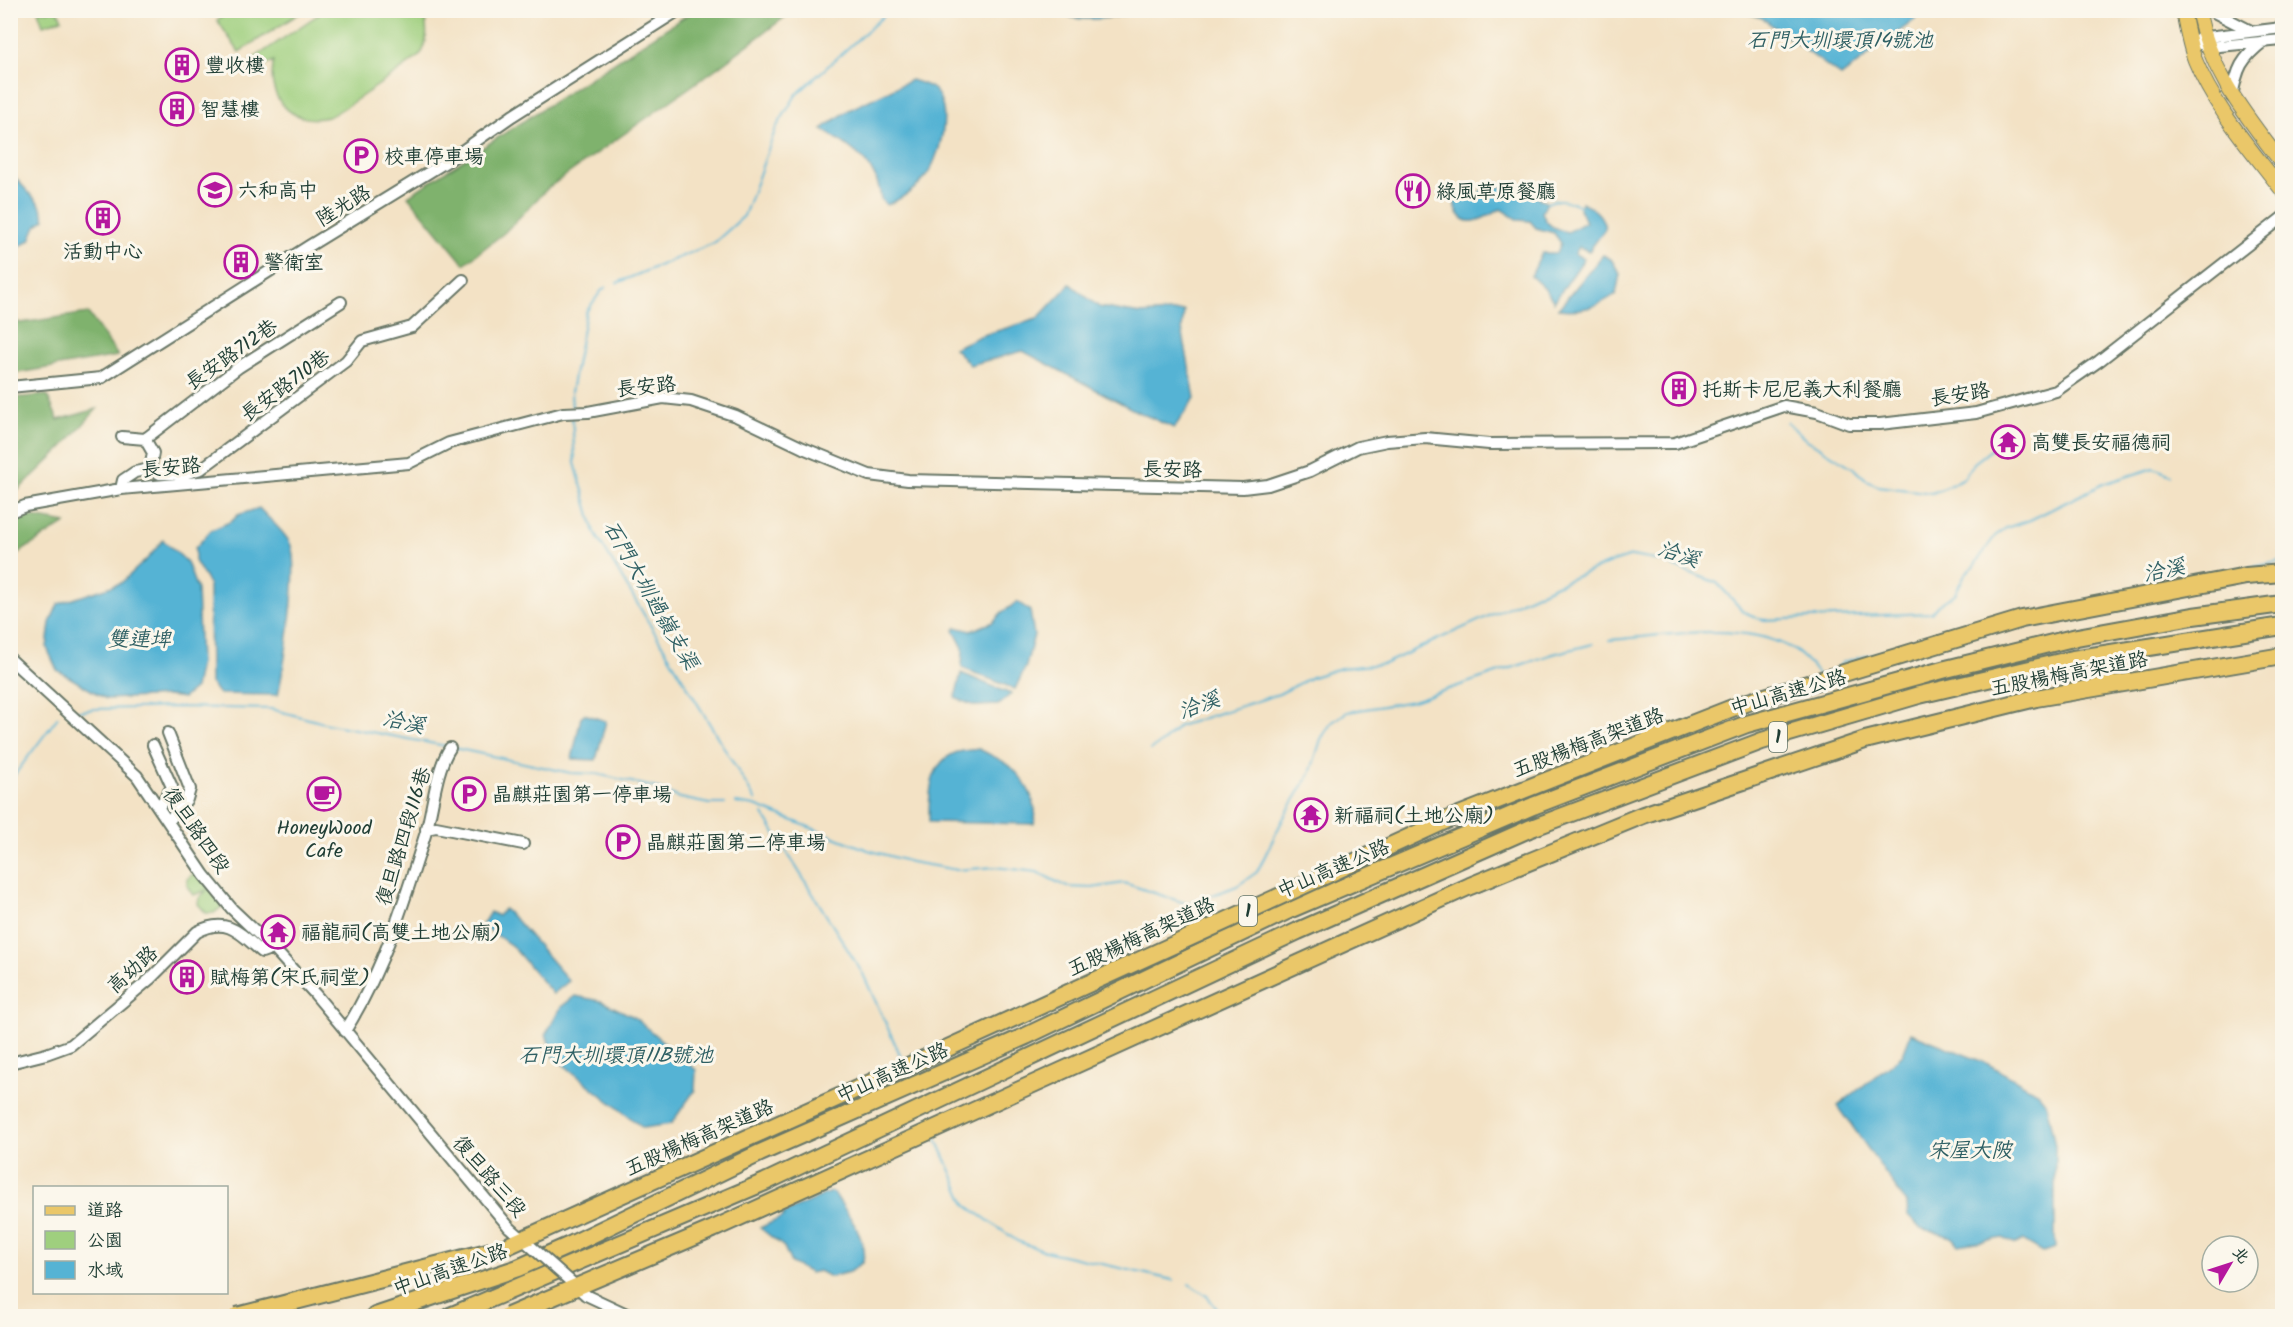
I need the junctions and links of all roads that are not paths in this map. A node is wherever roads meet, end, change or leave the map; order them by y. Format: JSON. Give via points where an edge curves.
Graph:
{"nodes":[{"id":1,"x":679,"y":10,"type":"edge"},
{"id":2,"x":2183,"y":10,"type":"edge"},
{"id":3,"x":2198,"y":10,"type":"edge"},
{"id":4,"x":2210,"y":10,"type":"edge"},
{"id":5,"x":2283,"y":28,"type":"edge"},
{"id":6,"x":2252,"y":32,"type":"junction"},
{"id":7,"x":2189,"y":40,"type":"junction"},
{"id":8,"x":2283,"y":40,"type":"edge"},
{"id":9,"x":2264,"y":41,"type":"junction"},
{"id":10,"x":2207,"y":42,"type":"junction"},
{"id":11,"x":2232,"y":98,"type":"junction"},
{"id":12,"x":2283,"y":163,"type":"edge"},
{"id":13,"x":2283,"y":190,"type":"edge"},
{"id":14,"x":2283,"y":218,"type":"edge"},
{"id":15,"x":463,"y":280,"type":"dead end"},
{"id":16,"x":341,"y":302,"type":"dead end"},
{"id":17,"x":10,"y":387,"type":"edge"},
{"id":18,"x":122,"y":437,"type":"dead end"},
{"id":19,"x":145,"y":439,"type":"junction"},
{"id":20,"x":150,"y":469,"type":"junction"},
{"id":21,"x":122,"y":489,"type":"junction"},
{"id":22,"x":10,"y":512,"type":"edge"},
{"id":23,"x":2283,"y":573,"type":"edge"},
{"id":24,"x":2283,"y":596,"type":"edge"},
{"id":25,"x":2283,"y":604,"type":"edge"},
{"id":26,"x":2193,"y":616,"type":"junction"},
{"id":27,"x":2283,"y":626,"type":"edge"},
{"id":28,"x":2283,"y":635,"type":"edge"},
{"id":29,"x":2199,"y":640,"type":"junction"},
{"id":30,"x":2283,"y":656,"type":"edge"},
{"id":31,"x":10,"y":659,"type":"edge"},
{"id":32,"x":168,"y":733,"type":"dead end"},
{"id":33,"x":153,"y":745,"type":"dead end"},
{"id":34,"x":450,"y":748,"type":"dead end"},
{"id":35,"x":159,"y":807,"type":"junction"},
{"id":36,"x":169,"y":821,"type":"junction"},
{"id":37,"x":426,"y":829,"type":"junction"},
{"id":38,"x":523,"y":844,"type":"dead end"},
{"id":39,"x":273,"y":948,"type":"junction"},
{"id":40,"x":345,"y":1031,"type":"junction"},
{"id":41,"x":10,"y":1063,"type":"edge"},
{"id":42,"x":237,"y":1317,"type":"edge"},
{"id":43,"x":375,"y":1317,"type":"edge"},
{"id":44,"x":450,"y":1317,"type":"edge"},
{"id":45,"x":508,"y":1317,"type":"edge"},
{"id":46,"x":536,"y":1317,"type":"edge"},
{"id":47,"x":562,"y":1317,"type":"edge"},
{"id":48,"x":631,"y":1317,"type":"edge"}],
"edges":[{"from":1,"to":17,"type":"street","name":"陸光路","via":[[449,160],[101,378]]},
{"from":2,"to":7,"type":"main road"},
{"from":3,"to":10,"type":"main road"},
{"from":4,"to":6,"type":"street"},
{"from":5,"to":6,"type":"street"},
{"from":6,"to":10,"type":"street"},
{"from":7,"to":10,"type":"street"},
{"from":7,"to":13,"type":"main road","via":[[2194,58],[2223,112]]},
{"from":8,"to":9,"type":"street"},
{"from":9,"to":10,"type":"street"},
{"from":9,"to":11,"type":"street","via":[[2248,53],[2236,70]]},
{"from":10,"to":11,"type":"main road"},
{"from":11,"to":12,"type":"main road"},
{"from":14,"to":21,"type":"street","name":"長安路","via":[[2056,391],[1976,413],[1849,424],[1784,406],[1676,443],[1489,444],[1425,438],[1387,441],[1358,447],[1310,471],[1268,485],[1243,488],[869,475],[736,416],[691,400],[663,398],[563,413],[449,442],[410,463]]},
{"from":15,"to":20,"type":"street","name":"長安路710巷","via":[[412,327],[362,341],[346,361],[201,469],[160,474]]},
{"from":16,"to":19,"type":"street","name":"長安路712巷","via":[[239,367]]},
{"from":18,"to":19,"type":"street"},
{"from":19,"to":20,"type":"street","via":[[153,453]]},
{"from":20,"to":21,"type":"street","via":[[123,480]]},
{"from":21,"to":22,"type":"street","name":"長安路"},
{"from":23,"to":42,"type":"highway","name":"五股楊梅高架道路","number":"1","bridge":true,"via":[[2246,576],[2022,619],[1745,703],[1449,819],[503,1248]]},
{"from":24,"to":26,"type":"highway"},
{"from":25,"to":26,"type":"highway","name":"中山高速公路","number":"1"},
{"from":26,"to":43,"type":"highway","name":"中山高速公路","number":"1","via":[[2078,637],[1747,724],[1543,802],[1289,910],[1026,1036],[759,1154],[518,1268]]},
{"from":27,"to":29,"type":"highway","name":"中山高速公路","number":"1"},
{"from":28,"to":29,"type":"highway"},
{"from":29,"to":44,"type":"highway","name":"中山高速公路","number":"1","via":[[2073,659],[1919,695],[1762,741],[1529,829],[1298,932],[765,1182]]},
{"from":30,"to":45,"type":"highway","name":"五股楊梅高架道路","number":"1","bridge":true,"via":[[2036,698],[1864,740],[1643,815],[1470,886],[713,1229]]},
{"from":31,"to":35,"type":"street","name":"復旦路四段","via":[[137,776]]},
{"from":32,"to":36,"type":"street","via":[[190,789],[188,799]]},
{"from":33,"to":35,"type":"street","via":[[172,787]]},
{"from":34,"to":37,"type":"street","name":"復旦路四段116巷"},
{"from":35,"to":36,"type":"street","name":"復旦路四段"},
{"from":36,"to":39,"type":"street","name":"復旦路四段","via":[[204,875],[232,909]]},
{"from":37,"to":38,"type":"street","via":[[436,827]]},
{"from":37,"to":40,"type":"street","name":"復旦路四段116巷","via":[[390,937],[363,1004]]},
{"from":39,"to":40,"type":"street","name":"復旦路四段"},
{"from":39,"to":41,"type":"street","name":"高幼路","via":[[262,952],[237,930],[223,925],[204,928],[70,1045]]},
{"from":40,"to":48,"type":"street","name":"復旦路三段","bridge":true,"via":[[509,1227],[586,1295]]},
{"from":46,"to":47,"type":"street"}]}
